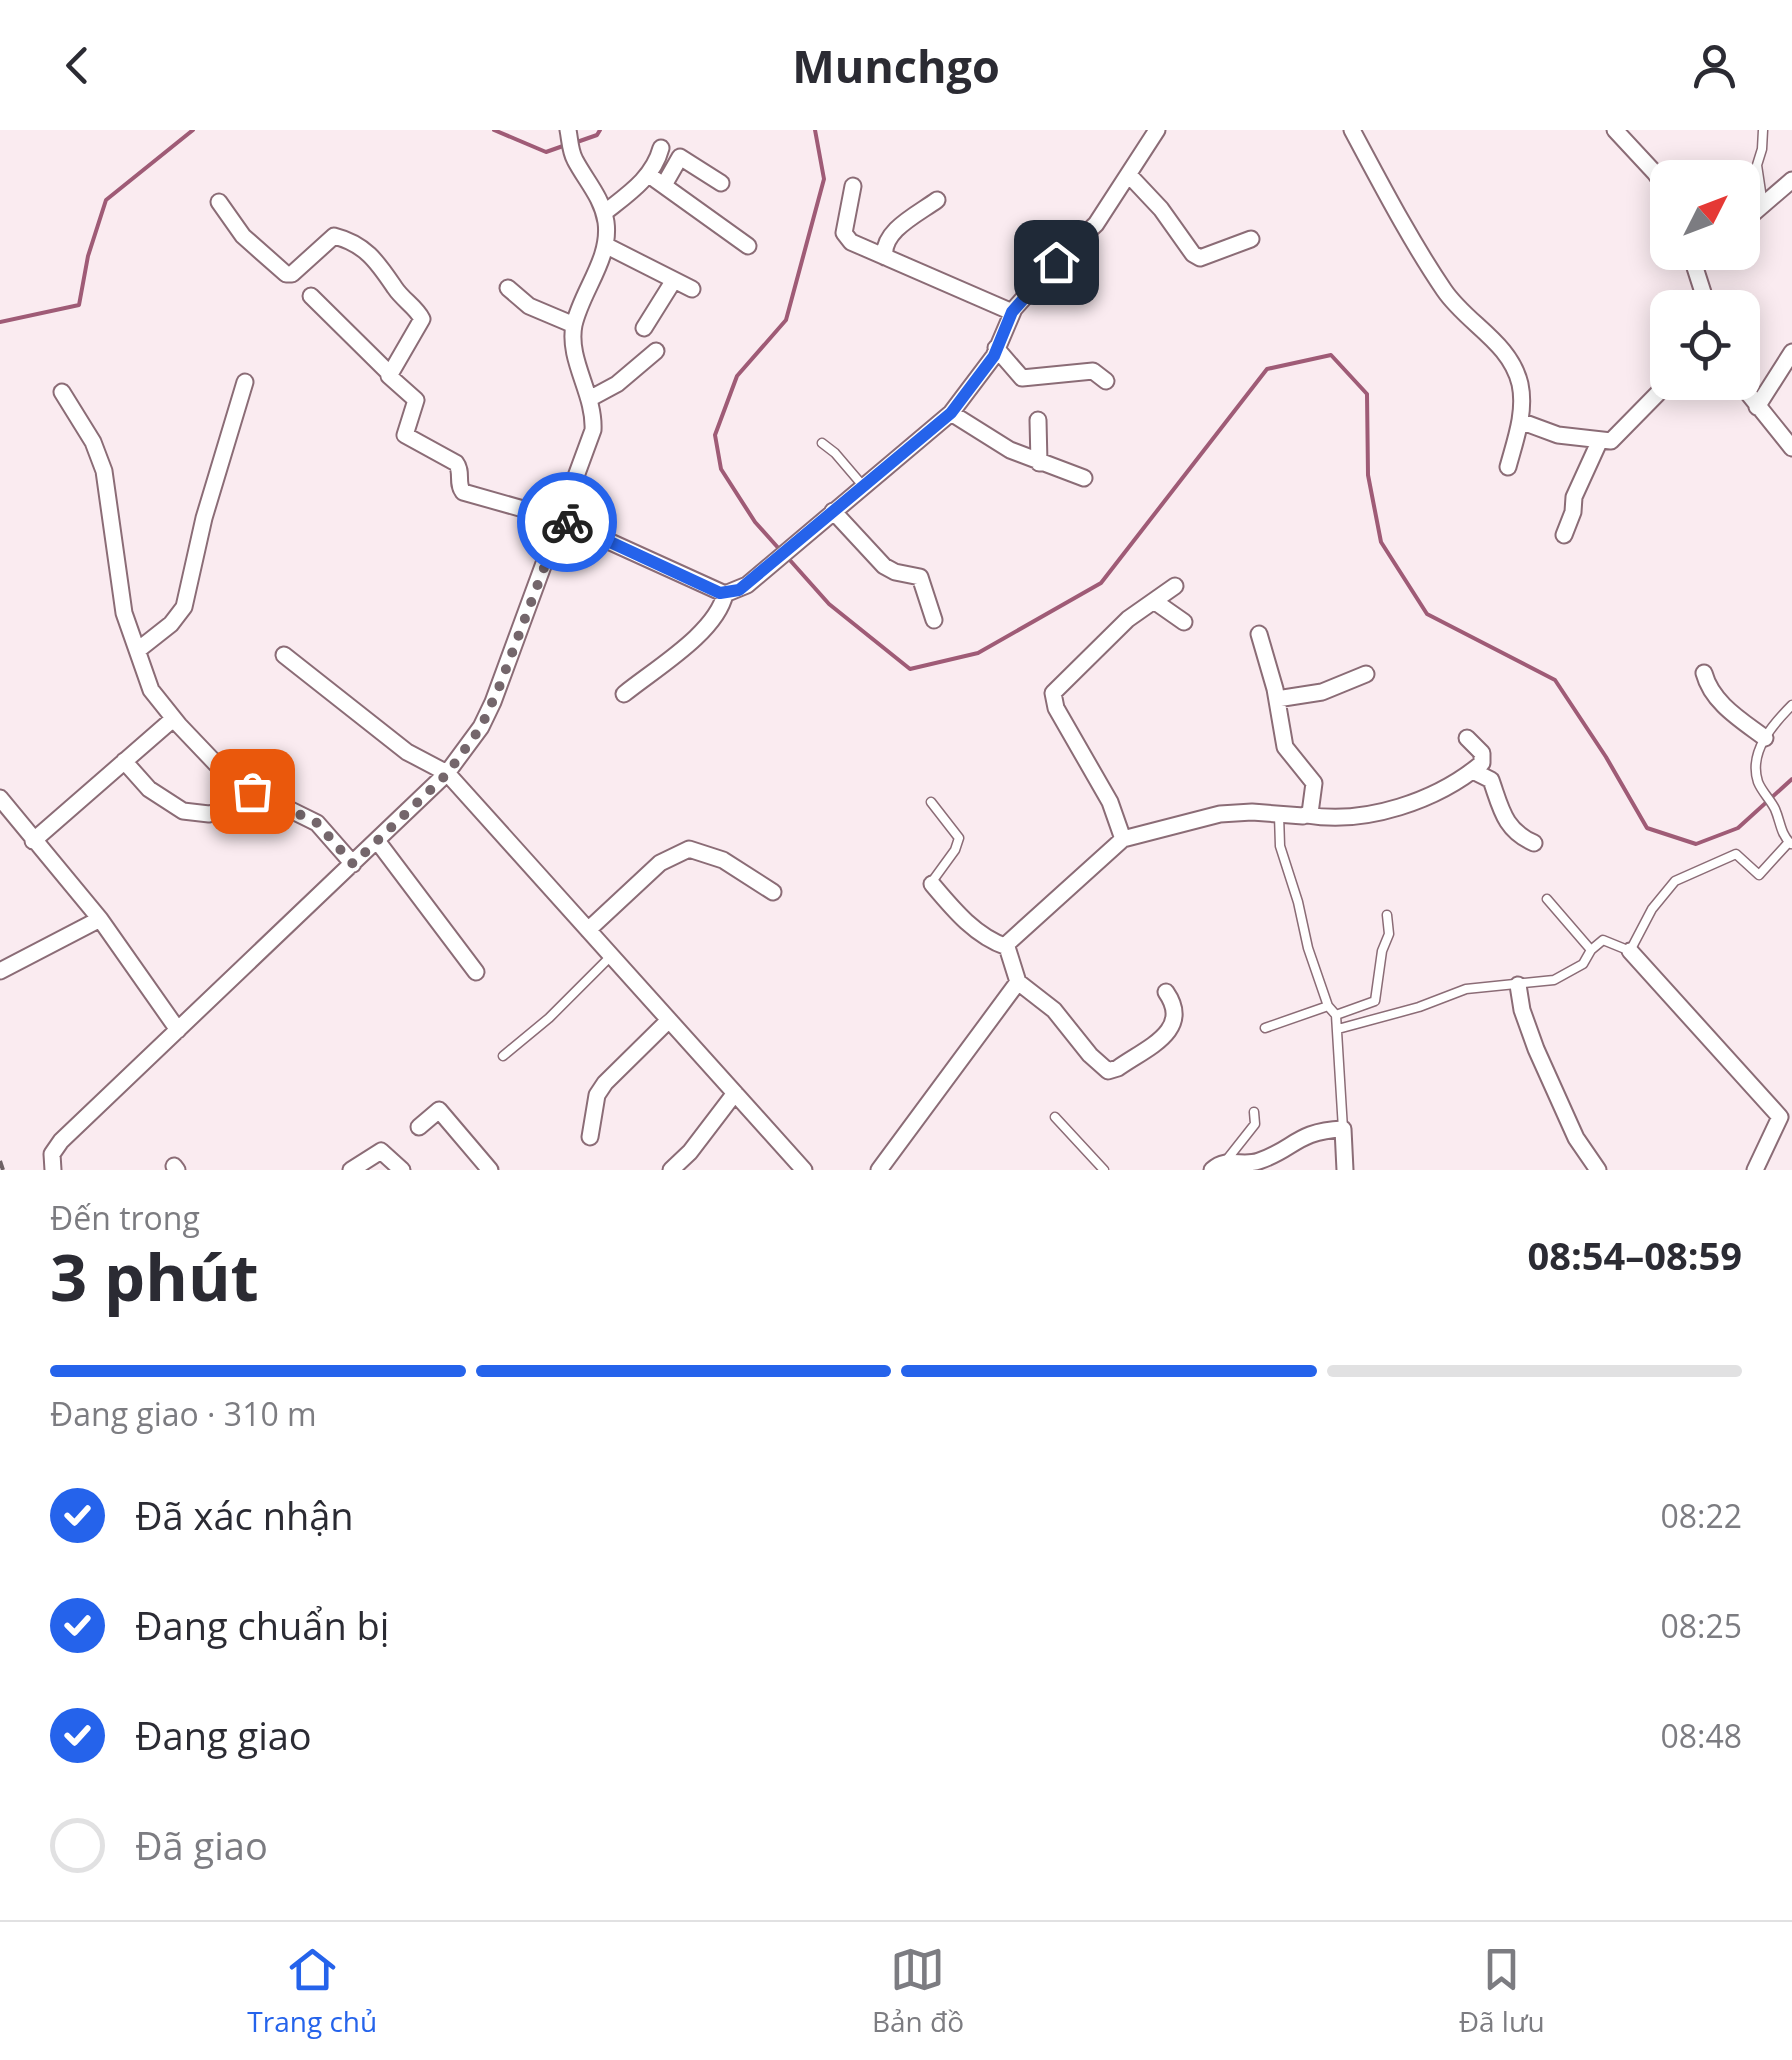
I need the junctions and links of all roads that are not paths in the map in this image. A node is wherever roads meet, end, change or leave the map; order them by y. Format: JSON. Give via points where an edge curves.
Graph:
{"nodes":[{"id":1,"x":568,"y":130,"type":"edge"},
{"id":2,"x":1157,"y":130,"type":"edge"},
{"id":3,"x":1352,"y":130,"type":"edge"},
{"id":4,"x":1615,"y":130,"type":"edge"},
{"id":5,"x":1764,"y":130,"type":"edge"},
{"id":6,"x":661,"y":148,"type":"dead end"},
{"id":7,"x":1650,"y":168,"type":"edge"},
{"id":8,"x":705,"y":172,"type":"junction"},
{"id":9,"x":650,"y":174,"type":"junction"},
{"id":10,"x":1128,"y":176,"type":"junction"},
{"id":11,"x":1792,"y":180,"type":"edge"},
{"id":12,"x":721,"y":183,"type":"dead end"},
{"id":13,"x":664,"y":185,"type":"junction"},
{"id":14,"x":853,"y":186,"type":"dead end"},
{"id":15,"x":937,"y":200,"type":"dead end"},
{"id":16,"x":219,"y":202,"type":"dead end"},
{"id":17,"x":687,"y":202,"type":"junction"},
{"id":18,"x":1763,"y":205,"type":"junction"},
{"id":19,"x":1760,"y":208,"type":"edge"},
{"id":20,"x":604,"y":213,"type":"junction"},
{"id":21,"x":1251,"y":239,"type":"dead end"},
{"id":22,"x":605,"y":245,"type":"junction"},
{"id":23,"x":748,"y":246,"type":"dead end"},
{"id":24,"x":885,"y":257,"type":"junction"},
{"id":25,"x":674,"y":280,"type":"junction"},
{"id":26,"x":508,"y":288,"type":"dead end"},
{"id":27,"x":692,"y":289,"type":"dead end"},
{"id":28,"x":311,"y":296,"type":"dead end"},
{"id":29,"x":1012,"y":312,"type":"junction"},
{"id":30,"x":574,"y":325,"type":"junction"},
{"id":31,"x":644,"y":328,"type":"dead end"},
{"id":32,"x":996,"y":348,"type":"junction"},
{"id":33,"x":656,"y":351,"type":"dead end"},
{"id":34,"x":1792,"y":352,"type":"edge"},
{"id":35,"x":390,"y":374,"type":"junction"},
{"id":36,"x":1106,"y":380,"type":"dead end"},
{"id":37,"x":245,"y":382,"type":"dead end"},
{"id":38,"x":62,"y":392,"type":"dead end"},
{"id":39,"x":591,"y":398,"type":"junction"},
{"id":40,"x":1651,"y":400,"type":"edge"},
{"id":41,"x":1751,"y":400,"type":"edge"},
{"id":42,"x":1756,"y":407,"type":"junction"},
{"id":43,"x":951,"y":413,"type":"junction"},
{"id":44,"x":1038,"y":420,"type":"dead end"},
{"id":45,"x":1520,"y":421,"type":"junction"},
{"id":46,"x":1600,"y":440,"type":"junction"},
{"id":47,"x":822,"y":443,"type":"dead end"},
{"id":48,"x":1792,"y":448,"type":"edge"},
{"id":49,"x":1039,"y":463,"type":"junction"},
{"id":50,"x":1508,"y":468,"type":"dead end"},
{"id":51,"x":1084,"y":478,"type":"dead end"},
{"id":52,"x":864,"y":487,"type":"junction"},
{"id":53,"x":834,"y":511,"type":"junction"},
{"id":54,"x":562,"y":520,"type":"junction"},
{"id":55,"x":1564,"y":535,"type":"dead end"},
{"id":56,"x":1175,"y":586,"type":"dead end"},
{"id":57,"x":725,"y":594,"type":"junction"},
{"id":58,"x":1154,"y":601,"type":"junction"},
{"id":59,"x":934,"y":620,"type":"dead end"},
{"id":60,"x":1184,"y":622,"type":"dead end"},
{"id":61,"x":1258,"y":634,"type":"dead end"},
{"id":62,"x":138,"y":650,"type":"junction"},
{"id":63,"x":284,"y":655,"type":"dead end"},
{"id":64,"x":1704,"y":673,"type":"dead end"},
{"id":65,"x":1366,"y":674,"type":"dead end"},
{"id":66,"x":624,"y":694,"type":"dead end"},
{"id":67,"x":1277,"y":698,"type":"junction"},
{"id":68,"x":1792,"y":705,"type":"edge"},
{"id":69,"x":173,"y":718,"type":"junction"},
{"id":70,"x":1466,"y":738,"type":"dead end"},
{"id":71,"x":1765,"y":738,"type":"junction"},
{"id":72,"x":124,"y":761,"type":"junction"},
{"id":73,"x":1473,"y":771,"type":"junction"},
{"id":74,"x":447,"y":774,"type":"junction"},
{"id":75,"x":0,"y":798,"type":"edge"},
{"id":76,"x":931,"y":802,"type":"dead end"},
{"id":77,"x":292,"y":810,"type":"junction"},
{"id":78,"x":1279,"y":815,"type":"junction"},
{"id":79,"x":1307,"y":815,"type":"junction"},
{"id":80,"x":1123,"y":840,"type":"junction"},
{"id":81,"x":33,"y":841,"type":"junction"},
{"id":82,"x":378,"y":842,"type":"junction"},
{"id":83,"x":1534,"y":843,"type":"dead end"},
{"id":84,"x":1791,"y":844,"type":"edge"},
{"id":85,"x":353,"y":864,"type":"junction"},
{"id":86,"x":932,"y":884,"type":"joint"},
{"id":87,"x":772,"y":892,"type":"dead end"},
{"id":88,"x":1547,"y":899,"type":"dead end"},
{"id":89,"x":1387,"y":914,"type":"dead end"},
{"id":90,"x":100,"y":919,"type":"junction"},
{"id":91,"x":588,"y":930,"type":"junction"},
{"id":92,"x":1007,"y":947,"type":"junction"},
{"id":93,"x":1591,"y":950,"type":"junction"},
{"id":94,"x":1630,"y":951,"type":"junction"},
{"id":95,"x":611,"y":956,"type":"junction"},
{"id":96,"x":0,"y":971,"type":"edge"},
{"id":97,"x":476,"y":972,"type":"dead end"},
{"id":98,"x":1018,"y":982,"type":"junction"},
{"id":99,"x":1518,"y":985,"type":"junction"},
{"id":100,"x":1166,"y":992,"type":"dead end"},
{"id":101,"x":1328,"y":1006,"type":"junction"},
{"id":102,"x":1336,"y":1015,"type":"junction"},
{"id":103,"x":669,"y":1020,"type":"junction"},
{"id":104,"x":1265,"y":1028,"type":"dead end"},
{"id":105,"x":1338,"y":1029,"type":"junction"},
{"id":106,"x":178,"y":1030,"type":"junction"},
{"id":107,"x":502,"y":1056,"type":"dead end"},
{"id":108,"x":735,"y":1094,"type":"junction"},
{"id":109,"x":1254,"y":1112,"type":"dead end"},
{"id":110,"x":1055,"y":1117,"type":"dead end"},
{"id":111,"x":419,"y":1128,"type":"dead end"},
{"id":112,"x":1343,"y":1129,"type":"junction"},
{"id":113,"x":590,"y":1137,"type":"dead end"},
{"id":114,"x":1229,"y":1166,"type":"edge"},
{"id":115,"x":53,"y":1170,"type":"edge"},
{"id":116,"x":351,"y":1170,"type":"edge"},
{"id":117,"x":402,"y":1170,"type":"edge"},
{"id":118,"x":490,"y":1170,"type":"edge"},
{"id":119,"x":672,"y":1170,"type":"edge"},
{"id":120,"x":804,"y":1170,"type":"edge"},
{"id":121,"x":879,"y":1170,"type":"edge"},
{"id":122,"x":1104,"y":1170,"type":"edge"},
{"id":123,"x":1345,"y":1170,"type":"edge"},
{"id":124,"x":1598,"y":1170,"type":"edge"},
{"id":125,"x":1755,"y":1170,"type":"edge"}],
"edges":[{"from":1,"to":20,"type":"street"},
{"from":2,"to":10,"type":"street"},
{"from":3,"to":45,"type":"street","via":[[1452,301],[1509,358],[1520,382]]},
{"from":4,"to":7,"type":"street"},
{"from":5,"to":18,"type":"lane","via":[[1756,165]]},
{"from":6,"to":9,"type":"street"},
{"from":8,"to":12,"type":"street"},
{"from":8,"to":13,"type":"street","via":[[680,157]]},
{"from":8,"to":17,"type":"street"},
{"from":9,"to":13,"type":"street"},
{"from":9,"to":20,"type":"street"},
{"from":10,"to":21,"type":"street","via":[[1161,208],[1192,254],[1200,258]]},
{"from":10,"to":29,"type":"street","via":[[1096,224]]},
{"from":11,"to":18,"type":"street"},
{"from":13,"to":17,"type":"street"},
{"from":14,"to":24,"type":"street","via":[[844,232]]},
{"from":15,"to":24,"type":"street","via":[[890,236]]},
{"from":16,"to":35,"type":"street","via":[[243,236],[286,274],[334,236],[387,271],[422,320]]},
{"from":17,"to":23,"type":"street"},
{"from":18,"to":19,"type":"street"},
{"from":20,"to":22,"type":"street"},
{"from":22,"to":25,"type":"street"},
{"from":22,"to":30,"type":"street"},
{"from":24,"to":29,"type":"street"},
{"from":25,"to":27,"type":"street"},
{"from":25,"to":31,"type":"street"},
{"from":26,"to":30,"type":"street","via":[[529,306]]},
{"from":28,"to":35,"type":"street"},
{"from":29,"to":32,"type":"street"},
{"from":30,"to":39,"type":"street"},
{"from":32,"to":36,"type":"street","via":[[1022,378],[1093,371]]},
{"from":32,"to":43,"type":"street"},
{"from":33,"to":39,"type":"street"},
{"from":34,"to":42,"type":"street"},
{"from":35,"to":54,"type":"street","via":[[416,400],[405,435],[456,463],[463,492]]},
{"from":37,"to":62,"type":"street","via":[[184,606]]},
{"from":38,"to":62,"type":"street","via":[[104,470],[124,613]]},
{"from":39,"to":54,"type":"street","via":[[593,430]]},
{"from":40,"to":46,"type":"street","via":[[1611,441]]},
{"from":41,"to":42,"type":"street"},
{"from":42,"to":48,"type":"street"},
{"from":43,"to":49,"type":"street"},
{"from":43,"to":52,"type":"street"},
{"from":44,"to":49,"type":"street"},
{"from":45,"to":46,"type":"street"},
{"from":45,"to":50,"type":"street"},
{"from":46,"to":55,"type":"street"},
{"from":47,"to":52,"type":"lane"},
{"from":49,"to":51,"type":"street"},
{"from":52,"to":53,"type":"street"},
{"from":53,"to":57,"type":"street","via":[[739,590]]},
{"from":53,"to":59,"type":"street","via":[[888,570],[920,578]]},
{"from":54,"to":57,"type":"street"},
{"from":54,"to":74,"type":"street","via":[[494,702]]},
{"from":56,"to":58,"type":"street"},
{"from":57,"to":66,"type":"street","via":[[721,612],[707,627]]},
{"from":58,"to":60,"type":"street"},
{"from":58,"to":80,"type":"street","via":[[1053,693]]},
{"from":61,"to":67,"type":"street"},
{"from":62,"to":69,"type":"street","via":[[151,690]]},
{"from":63,"to":74,"type":"street","via":[[407,752]]},
{"from":64,"to":71,"type":"street","via":[[1721,704]]},
{"from":65,"to":67,"type":"street","via":[[1322,692]]},
{"from":67,"to":79,"type":"street","via":[[1284,747],[1314,783]]},
{"from":68,"to":71,"type":"lane"},
{"from":69,"to":72,"type":"street"},
{"from":69,"to":77,"type":"street","via":[[219,767]]},
{"from":70,"to":73,"type":"street","via":[[1482,753]]},
{"from":71,"to":84,"type":"lane","via":[[1756,777]]},
{"from":72,"to":77,"type":"street","via":[[149,790],[182,811]]},
{"from":72,"to":81,"type":"street"},
{"from":73,"to":79,"type":"street","via":[[1424,800]]},
{"from":73,"to":83,"type":"street","via":[[1490,780],[1507,823]]},
{"from":74,"to":82,"type":"street"},
{"from":74,"to":91,"type":"street"},
{"from":75,"to":81,"type":"street"},
{"from":76,"to":86,"type":"lane","via":[[959,838]]},
{"from":77,"to":85,"type":"street","via":[[317,823]]},
{"from":78,"to":79,"type":"street"},
{"from":78,"to":80,"type":"street","via":[[1220,814]]},
{"from":78,"to":101,"type":"lane","via":[[1280,846]]},
{"from":80,"to":92,"type":"street"},
{"from":81,"to":90,"type":"street"},
{"from":82,"to":85,"type":"street"},
{"from":82,"to":97,"type":"street"},
{"from":84,"to":94,"type":"lane","via":[[1759,875],[1736,854],[1675,881]]},
{"from":85,"to":106,"type":"street"},
{"from":86,"to":92,"type":"street","via":[[972,927]]},
{"from":87,"to":91,"type":"street","via":[[722,860],[689,849],[660,863]]},
{"from":88,"to":93,"type":"lane"},
{"from":89,"to":102,"type":"lane","via":[[1375,1001]]},
{"from":90,"to":96,"type":"street"},
{"from":90,"to":106,"type":"street"},
{"from":91,"to":95,"type":"street"},
{"from":92,"to":98,"type":"street"},
{"from":93,"to":94,"type":"lane","via":[[1608,940]]},
{"from":93,"to":99,"type":"lane","via":[[1570,974]]},
{"from":94,"to":125,"type":"street","via":[[1780,1117]]},
{"from":95,"to":103,"type":"street"},
{"from":95,"to":107,"type":"lane"},
{"from":98,"to":100,"type":"street","via":[[1054,1010],[1108,1071],[1172,1029],[1175,1004]]},
{"from":98,"to":121,"type":"street"},
{"from":99,"to":105,"type":"lane","via":[[1466,989]]},
{"from":99,"to":124,"type":"street","via":[[1542,1061]]},
{"from":101,"to":102,"type":"lane"},
{"from":101,"to":104,"type":"lane"},
{"from":102,"to":105,"type":"lane"},
{"from":103,"to":108,"type":"street"},
{"from":103,"to":113,"type":"street","via":[[605,1082]]},
{"from":105,"to":112,"type":"lane"},
{"from":106,"to":115,"type":"street","via":[[61,1142],[52,1154]]},
{"from":108,"to":119,"type":"street"},
{"from":108,"to":120,"type":"street"},
{"from":109,"to":114,"type":"lane","via":[[1254,1124]]},
{"from":110,"to":122,"type":"lane"},
{"from":111,"to":118,"type":"street","via":[[439,1110]]},
{"from":112,"to":114,"type":"street","via":[[1311,1132],[1262,1160]]},
{"from":112,"to":123,"type":"street"},
{"from":116,"to":117,"type":"street","via":[[381,1152]]}]}
